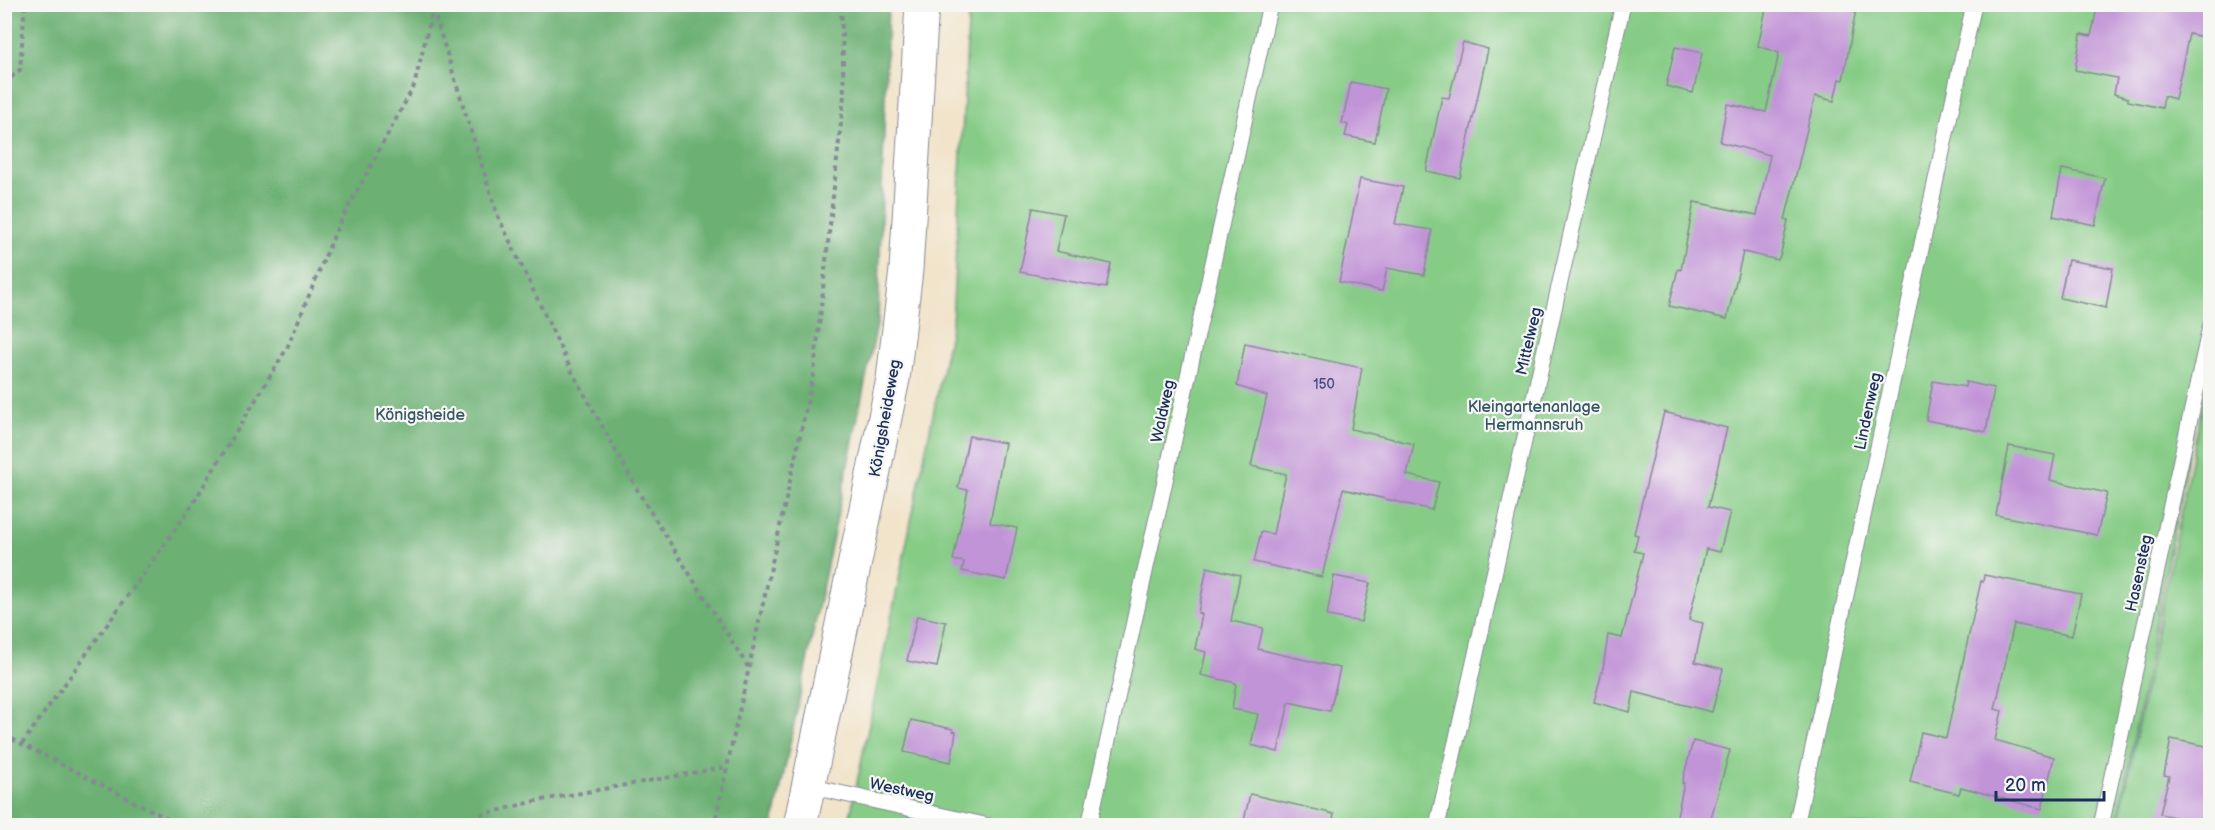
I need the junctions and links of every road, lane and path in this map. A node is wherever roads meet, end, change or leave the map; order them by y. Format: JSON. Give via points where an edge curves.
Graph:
{"nodes":[{"id":1,"x":26,"y":4,"type":"edge"},
{"id":2,"x":841,"y":4,"type":"edge"},
{"id":3,"x":921,"y":4,"type":"edge"},
{"id":4,"x":1270,"y":4,"type":"edge"},
{"id":5,"x":1623,"y":4,"type":"edge"},
{"id":6,"x":1974,"y":4,"type":"edge"},
{"id":7,"x":434,"y":6,"type":"edge"},
{"id":8,"x":4,"y":83,"type":"edge"},
{"id":9,"x":2211,"y":327,"type":"edge"},
{"id":10,"x":748,"y":668,"type":"junction"},
{"id":11,"x":4,"y":735,"type":"edge"},
{"id":12,"x":22,"y":744,"type":"junction"},
{"id":13,"x":727,"y":767,"type":"junction"},
{"id":14,"x":808,"y":786,"type":"junction"},
{"id":15,"x":182,"y":825,"type":"edge"},
{"id":16,"x":437,"y":825,"type":"edge"},
{"id":17,"x":714,"y":825,"type":"edge"},
{"id":18,"x":800,"y":825,"type":"edge"},
{"id":19,"x":989,"y":825,"type":"edge"},
{"id":20,"x":1089,"y":825,"type":"edge"},
{"id":21,"x":1437,"y":825,"type":"edge"},
{"id":22,"x":1796,"y":825,"type":"edge"},
{"id":23,"x":2101,"y":825,"type":"edge"}],
"edges":[{"from":1,"to":8,"type":"path","via":[[20,70]]},
{"from":2,"to":10,"type":"path","via":[[844,95],[814,372]]},
{"from":3,"to":14,"type":"street","name":"Königsheideweg","via":[[906,270],[893,379]]},
{"from":4,"to":20,"type":"lane","name":"Waldweg"},
{"from":5,"to":21,"type":"lane","name":"Mittelweg"},
{"from":6,"to":22,"type":"lane","name":"Lindenweg"},
{"from":7,"to":10,"type":"path","via":[[497,214],[561,349],[642,498]]},
{"from":7,"to":12,"type":"path","via":[[414,86],[338,226],[287,348],[189,510]]},
{"from":9,"to":23,"type":"lane","name":"Hasensteg"},
{"from":10,"to":13,"type":"path"},
{"from":11,"to":12,"type":"path"},
{"from":12,"to":15,"type":"path"},
{"from":13,"to":16,"type":"path","via":[[536,801]]},
{"from":13,"to":17,"type":"path"},
{"from":14,"to":18,"type":"street","name":"Königsheideweg"},
{"from":14,"to":19,"type":"lane","name":"Westweg"}]}
